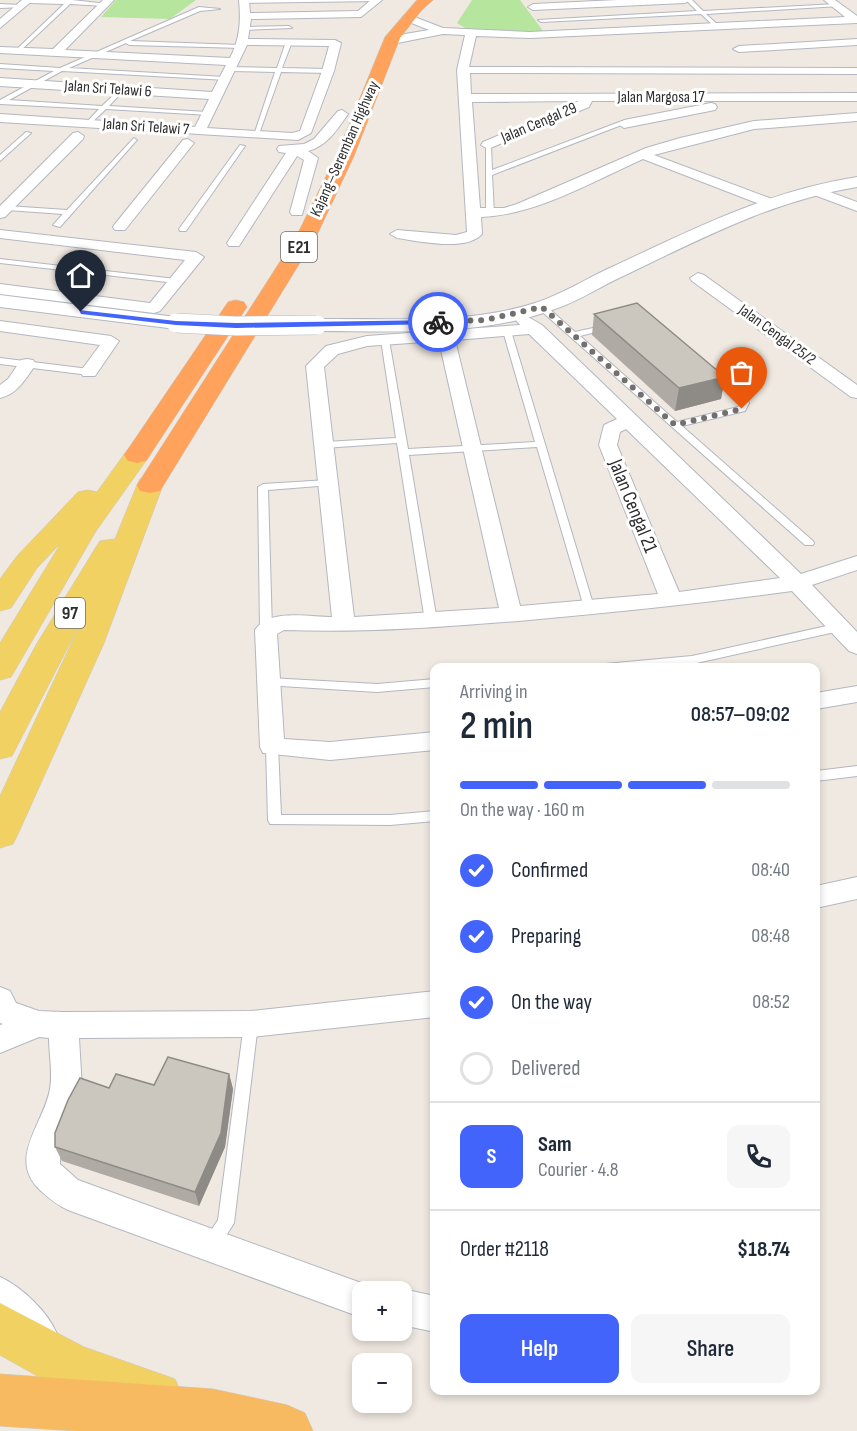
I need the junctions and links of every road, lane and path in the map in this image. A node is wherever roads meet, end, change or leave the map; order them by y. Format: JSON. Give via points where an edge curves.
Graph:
{"nodes":[{"id":1,"x":377,"y":0,"type":"edge"},
{"id":2,"x":426,"y":0,"type":"edge"},
{"id":3,"x":685,"y":0,"type":"edge"},
{"id":4,"x":70,"y":1,"type":"edge"},
{"id":5,"x":244,"y":1,"type":"edge"},
{"id":6,"x":107,"y":2,"type":"edge"},
{"id":7,"x":25,"y":3,"type":"edge"},
{"id":8,"x":833,"y":3,"type":"edge"},
{"id":9,"x":530,"y":4,"type":"edge"},
{"id":10,"x":0,"y":6,"type":"edge"},
{"id":11,"x":217,"y":9,"type":"dead end"},
{"id":12,"x":406,"y":9,"type":"edge"},
{"id":13,"x":702,"y":12,"type":"junction"},
{"id":14,"x":245,"y":16,"type":"junction"},
{"id":15,"x":542,"y":20,"type":"junction"},
{"id":16,"x":856,"y":20,"type":"edge"},
{"id":17,"x":0,"y":25,"type":"edge"},
{"id":18,"x":721,"y":26,"type":"junction"},
{"id":19,"x":245,"y":28,"type":"junction"},
{"id":20,"x":289,"y":28,"type":"dead end"},
{"id":21,"x":441,"y":31,"type":"junction"},
{"id":22,"x":471,"y":34,"type":"junction"},
{"id":23,"x":551,"y":34,"type":"junction"},
{"id":24,"x":125,"y":42,"type":"junction"},
{"id":25,"x":289,"y":42,"type":"junction"},
{"id":26,"x":857,"y":42,"type":"edge"},
{"id":27,"x":390,"y":43,"type":"junction"},
{"id":28,"x":242,"y":45,"type":"junction"},
{"id":29,"x":739,"y":49,"type":"junction"},
{"id":30,"x":0,"y":50,"type":"edge"},
{"id":31,"x":18,"y":51,"type":"junction"},
{"id":32,"x":56,"y":53,"type":"junction"},
{"id":33,"x":91,"y":56,"type":"junction"},
{"id":34,"x":0,"y":66,"type":"edge"},
{"id":35,"x":60,"y":70,"type":"junction"},
{"id":36,"x":229,"y":70,"type":"junction"},
{"id":37,"x":279,"y":70,"type":"junction"},
{"id":38,"x":463,"y":70,"type":"junction"},
{"id":39,"x":750,"y":70,"type":"junction"},
{"id":40,"x":857,"y":70,"type":"edge"},
{"id":41,"x":328,"y":71,"type":"junction"},
{"id":42,"x":0,"y":82,"type":"edge"},
{"id":43,"x":32,"y":84,"type":"junction"},
{"id":44,"x":121,"y":90,"type":"junction"},
{"id":45,"x":216,"y":96,"type":"junction"},
{"id":46,"x":635,"y":97,"type":"junction"},
{"id":47,"x":857,"y":97,"type":"edge"},
{"id":48,"x":466,"y":98,"type":"junction"},
{"id":49,"x":1,"y":101,"type":"edge"},
{"id":50,"x":586,"y":101,"type":"junction"},
{"id":51,"x":104,"y":107,"type":"junction"},
{"id":52,"x":207,"y":114,"type":"junction"},
{"id":53,"x":342,"y":114,"type":"junction"},
{"id":54,"x":676,"y":114,"type":"junction"},
{"id":55,"x":857,"y":117,"type":"edge"},
{"id":56,"x":0,"y":118,"type":"edge"},
{"id":57,"x":88,"y":124,"type":"junction"},
{"id":58,"x":623,"y":124,"type":"junction"},
{"id":59,"x":774,"y":124,"type":"junction"},
{"id":60,"x":0,"y":131,"type":"edge"},
{"id":61,"x":199,"y":131,"type":"junction"},
{"id":62,"x":28,"y":133,"type":"junction"},
{"id":63,"x":256,"y":134,"type":"junction"},
{"id":64,"x":78,"y":136,"type":"junction"},
{"id":65,"x":134,"y":140,"type":"junction"},
{"id":66,"x":188,"y":143,"type":"junction"},
{"id":67,"x":293,"y":143,"type":"junction"},
{"id":68,"x":488,"y":145,"type":"joint"},
{"id":69,"x":242,"y":146,"type":"junction"},
{"id":70,"x":666,"y":147,"type":"junction"},
{"id":71,"x":643,"y":154,"type":"junction"},
{"id":72,"x":0,"y":159,"type":"edge"},
{"id":73,"x":489,"y":174,"type":"junction"},
{"id":74,"x":857,"y":182,"type":"edge"},
{"id":75,"x":814,"y":190,"type":"junction"},
{"id":76,"x":767,"y":202,"type":"junction"},
{"id":77,"x":857,"y":207,"type":"edge"},
{"id":78,"x":4,"y":211,"type":"edge"},
{"id":79,"x":69,"y":212,"type":"junction"},
{"id":80,"x":297,"y":212,"type":"junction"},
{"id":81,"x":473,"y":213,"type":"junction"},
{"id":82,"x":490,"y":213,"type":"junction"},
{"id":83,"x":57,"y":225,"type":"dead end"},
{"id":84,"x":120,"y":227,"type":"dead end"},
{"id":85,"x":183,"y":229,"type":"dead end"},
{"id":86,"x":284,"y":232,"type":"dead end"},
{"id":87,"x":0,"y":234,"type":"edge"},
{"id":88,"x":397,"y":234,"type":"dead end"},
{"id":89,"x":234,"y":243,"type":"dead end"},
{"id":90,"x":0,"y":261,"type":"edge"},
{"id":91,"x":698,"y":278,"type":"dead end"},
{"id":92,"x":176,"y":281,"type":"junction"},
{"id":93,"x":0,"y":289,"type":"edge"},
{"id":94,"x":247,"y":290,"type":"dead end"},
{"id":95,"x":0,"y":301,"type":"edge"},
{"id":96,"x":542,"y":307,"type":"junction"},
{"id":97,"x":512,"y":323,"type":"junction"},
{"id":98,"x":614,"y":325,"type":"edge"},
{"id":99,"x":0,"y":326,"type":"edge"},
{"id":100,"x":447,"y":335,"type":"junction"},
{"id":101,"x":574,"y":335,"type":"junction"},
{"id":102,"x":385,"y":340,"type":"junction"},
{"id":103,"x":0,"y":361,"type":"edge"},
{"id":104,"x":27,"y":364,"type":"junction"},
{"id":105,"x":707,"y":369,"type":"edge"},
{"id":106,"x":89,"y":372,"type":"joint"},
{"id":107,"x":856,"y":392,"type":"edge"},
{"id":108,"x":0,"y":393,"type":"edge"},
{"id":109,"x":628,"y":421,"type":"junction"},
{"id":110,"x":675,"y":425,"type":"junction"},
{"id":111,"x":402,"y":441,"type":"junction"},
{"id":112,"x":541,"y":444,"type":"junction"},
{"id":113,"x":324,"y":445,"type":"junction"},
{"id":114,"x":473,"y":448,"type":"junction"},
{"id":115,"x":404,"y":452,"type":"junction"},
{"id":116,"x":137,"y":455,"type":"junction"},
{"id":117,"x":328,"y":483,"type":"junction"},
{"id":118,"x":150,"y":485,"type":"junction"},
{"id":119,"x":809,"y":543,"type":"dead end"},
{"id":120,"x":857,"y":563,"type":"edge"},
{"id":121,"x":797,"y":583,"type":"junction"},
{"id":122,"x":671,"y":600,"type":"junction"},
{"id":123,"x":0,"y":601,"type":"edge"},
{"id":124,"x":589,"y":607,"type":"junction"},
{"id":125,"x":512,"y":614,"type":"junction"},
{"id":126,"x":432,"y":621,"type":"junction"},
{"id":127,"x":344,"y":625,"type":"junction"},
{"id":128,"x":840,"y":627,"type":"junction"},
{"id":129,"x":266,"y":630,"type":"junction"},
{"id":130,"x":857,"y":646,"type":"edge"},
{"id":131,"x":698,"y":663,"type":"edge"},
{"id":132,"x":0,"y":669,"type":"edge"},
{"id":133,"x":269,"y":682,"type":"junction"},
{"id":134,"x":430,"y":683,"type":"edge"},
{"id":135,"x":857,"y":693,"type":"edge"},
{"id":136,"x":820,"y":700,"type":"edge"},
{"id":137,"x":430,"y":741,"type":"edge"},
{"id":138,"x":0,"y":747,"type":"edge"},
{"id":139,"x":272,"y":747,"type":"junction"},
{"id":140,"x":857,"y":771,"type":"edge"},
{"id":141,"x":820,"y":776,"type":"edge"},
{"id":142,"x":430,"y":816,"type":"edge"},
{"id":143,"x":0,"y":834,"type":"edge"},
{"id":144,"x":857,"y":888,"type":"edge"},
{"id":145,"x":820,"y":896,"type":"edge"},
{"id":146,"x":0,"y":1000,"type":"edge"},
{"id":147,"x":430,"y":1005,"type":"edge"},
{"id":148,"x":251,"y":1024,"type":"junction"},
{"id":149,"x":51,"y":1025,"type":"junction"},
{"id":150,"x":0,"y":1039,"type":"edge"},
{"id":151,"x":211,"y":1245,"type":"junction"},
{"id":152,"x":0,"y":1295,"type":"edge"},
{"id":153,"x":352,"y":1296,"type":"edge"},
{"id":154,"x":412,"y":1309,"type":"edge"},
{"id":155,"x":430,"y":1313,"type":"edge"},
{"id":156,"x":0,"y":1328,"type":"edge"},
{"id":157,"x":73,"y":1368,"type":"junction"},
{"id":158,"x":0,"y":1400,"type":"edge"},
{"id":159,"x":213,"y":1415,"type":"junction"},
{"id":160,"x":287,"y":1431,"type":"edge"}],
"edges":[{"from":1,"to":5,"type":"lane"},
{"from":1,"to":14,"type":"street","via":[[361,14]]},
{"from":2,"to":12,"type":"highway","name":"Kajang–Seremban Highway","number":"E21","via":[[416,8]]},
{"from":3,"to":9,"type":"street"},
{"from":3,"to":13,"type":"lane"},
{"from":4,"to":6,"type":"lane"},
{"from":4,"to":7,"type":"lane"},
{"from":4,"to":31,"type":"lane"},
{"from":5,"to":14,"type":"street"},
{"from":6,"to":32,"type":"street"},
{"from":7,"to":10,"type":"lane"},
{"from":7,"to":17,"type":"street"},
{"from":8,"to":13,"type":"lane"},
{"from":8,"to":16,"type":"street"},
{"from":9,"to":15,"type":"street"},
{"from":11,"to":24,"type":"lane","via":[[199,9]]},
{"from":12,"to":21,"type":"street"},
{"from":12,"to":27,"type":"highway","name":"Kajang–Seremban Highway","number":"E21"},
{"from":12,"to":53,"type":"highway","name":"Kajang–Seremban Highway","number":"E21","via":[[389,16],[376,34]]},
{"from":13,"to":15,"type":"lane"},
{"from":13,"to":18,"type":"lane"},
{"from":14,"to":19,"type":"street"},
{"from":15,"to":23,"type":"street"},
{"from":16,"to":18,"type":"street"},
{"from":18,"to":23,"type":"street"},
{"from":18,"to":29,"type":"street"},
{"from":19,"to":20,"type":"lane"},
{"from":19,"to":28,"type":"street"},
{"from":21,"to":22,"type":"street"},
{"from":21,"to":27,"type":"street"},
{"from":22,"to":23,"type":"street"},
{"from":22,"to":38,"type":"street"},
{"from":24,"to":28,"type":"lane"},
{"from":24,"to":33,"type":"lane"},
{"from":25,"to":28,"type":"street"},
{"from":25,"to":37,"type":"lane"},
{"from":25,"to":41,"type":"street","via":[[335,43]]},
{"from":26,"to":29,"type":"street"},
{"from":27,"to":118,"type":"highway","name":"Kajang–Seremban Highway","number":"E21","via":[[345,156],[307,235]]},
{"from":28,"to":36,"type":"street"},
{"from":29,"to":39,"type":"street"},
{"from":30,"to":31,"type":"street"},
{"from":31,"to":32,"type":"street"},
{"from":32,"to":33,"type":"street"},
{"from":33,"to":35,"type":"lane"},
{"from":33,"to":36,"type":"street"},
{"from":34,"to":35,"type":"lane"},
{"from":35,"to":36,"type":"lane"},
{"from":35,"to":43,"type":"lane"},
{"from":36,"to":37,"type":"lane"},
{"from":36,"to":45,"type":"street"},
{"from":37,"to":41,"type":"lane"},
{"from":37,"to":63,"type":"lane"},
{"from":38,"to":39,"type":"street","via":[[667,65]]},
{"from":38,"to":48,"type":"street"},
{"from":39,"to":40,"type":"street"},
{"from":41,"to":67,"type":"street","via":[[305,133]]},
{"from":42,"to":43,"type":"street","name":"Jalan Sri Telawi 6"},
{"from":43,"to":44,"type":"street","name":"Jalan Sri Telawi 6"},
{"from":43,"to":49,"type":"lane"},
{"from":44,"to":45,"type":"street","name":"Jalan Sri Telawi 6"},
{"from":44,"to":51,"type":"lane"},
{"from":45,"to":52,"type":"street"},
{"from":46,"to":47,"type":"street","name":"Jalan Margosa 17"},
{"from":46,"to":50,"type":"street","name":"Jalan Margosa 17"},
{"from":46,"to":54,"type":"street"},
{"from":48,"to":50,"type":"street","name":"Jalan Margosa 17"},
{"from":48,"to":81,"type":"street"},
{"from":49,"to":51,"type":"lane"},
{"from":50,"to":58,"type":"street"},
{"from":50,"to":68,"type":"street","name":"Jalan Cengal 29"},
{"from":51,"to":52,"type":"lane"},
{"from":51,"to":57,"type":"lane"},
{"from":52,"to":61,"type":"street"},
{"from":53,"to":67,"type":"street","via":[[319,144],[311,148]]},
{"from":53,"to":80,"type":"highway","name":"Kajang–Seremban Highway","number":"E21"},
{"from":54,"to":58,"type":"street"},
{"from":54,"to":59,"type":"street","via":[[748,100]]},
{"from":55,"to":59,"type":"street"},
{"from":56,"to":57,"type":"street","name":"Jalan Sri Telawi 7"},
{"from":57,"to":61,"type":"street","name":"Jalan Sri Telawi 7"},
{"from":58,"to":70,"type":"street"},
{"from":58,"to":73,"type":"lane"},
{"from":59,"to":70,"type":"street","via":[[754,125]]},
{"from":60,"to":62,"type":"street"},
{"from":61,"to":63,"type":"street","name":"Jalan Sri Telawi 7"},
{"from":62,"to":64,"type":"street"},
{"from":62,"to":72,"type":"lane"},
{"from":63,"to":67,"type":"street","name":"Jalan Sri Telawi 7"},
{"from":64,"to":65,"type":"street"},
{"from":64,"to":78,"type":"street"},
{"from":65,"to":66,"type":"street"},
{"from":65,"to":79,"type":"lane"},
{"from":66,"to":69,"type":"street"},
{"from":66,"to":84,"type":"street"},
{"from":67,"to":69,"type":"street"},
{"from":67,"to":80,"type":"street","via":[[311,158]]},
{"from":67,"to":89,"type":"street"},
{"from":68,"to":73,"type":"lane"},
{"from":69,"to":85,"type":"lane"},
{"from":70,"to":71,"type":"street"},
{"from":71,"to":76,"type":"street"},
{"from":71,"to":82,"type":"street","via":[[522,207]]},
{"from":73,"to":82,"type":"lane"},
{"from":74,"to":75,"type":"street"},
{"from":75,"to":76,"type":"street"},
{"from":75,"to":77,"type":"street"},
{"from":76,"to":96,"type":"street"},
{"from":78,"to":79,"type":"lane"},
{"from":79,"to":83,"type":"lane"},
{"from":80,"to":86,"type":"highway","name":"Kajang–Seremban Highway","number":"E21"},
{"from":81,"to":82,"type":"street"},
{"from":81,"to":88,"type":"street","via":[[475,234],[457,240]]},
{"from":87,"to":92,"type":"street","via":[[196,257]]},
{"from":90,"to":92,"type":"lane"},
{"from":91,"to":107,"type":"street","name":"Jalan Cengal 25/2"},
{"from":92,"to":93,"type":"street","via":[[154,308]]},
{"from":94,"to":116,"type":"highway"},
{"from":95,"to":97,"type":"street","bridge":true,"via":[[176,323],[236,326],[485,320]]},
{"from":96,"to":97,"type":"street"},
{"from":96,"to":101,"type":"lane"},
{"from":97,"to":100,"type":"street"},
{"from":97,"to":109,"type":"street","via":[[536,329]]},
{"from":97,"to":112,"type":"lane"},
{"from":98,"to":101,"type":"lane"},
{"from":99,"to":106,"type":"street","via":[[111,341]]},
{"from":100,"to":102,"type":"street"},
{"from":100,"to":114,"type":"street"},
{"from":101,"to":110,"type":"lane"},
{"from":102,"to":111,"type":"lane"},
{"from":102,"to":113,"type":"street","via":[[332,350],[315,366]]},
{"from":103,"to":104,"type":"lane"},
{"from":104,"to":106,"type":"lane"},
{"from":104,"to":108,"type":"street","via":[[14,383]]},
{"from":105,"to":110,"type":"lane","via":[[742,396],[742,409]]},
{"from":109,"to":121,"type":"street"},
{"from":109,"to":122,"type":"street","name":"Jalan Cengal 21","via":[[611,429],[609,445]]},
{"from":110,"to":119,"type":"lane"},
{"from":111,"to":113,"type":"lane"},
{"from":111,"to":115,"type":"lane"},
{"from":112,"to":114,"type":"lane"},
{"from":112,"to":124,"type":"lane"},
{"from":113,"to":117,"type":"street"},
{"from":114,"to":115,"type":"lane"},
{"from":114,"to":125,"type":"street"},
{"from":115,"to":126,"type":"lane"},
{"from":116,"to":123,"type":"main road","via":[[77,508],[27,562]]},
{"from":116,"to":132,"type":"main road","number":"97","via":[[83,530]]},
{"from":117,"to":127,"type":"street"},
{"from":117,"to":129,"type":"lane","via":[[263,487]]},
{"from":118,"to":138,"type":"main road","number":"97","via":[[77,599],[24,694]]},
{"from":118,"to":143,"type":"main road","via":[[88,643]]},
{"from":120,"to":121,"type":"street"},
{"from":121,"to":122,"type":"street"},
{"from":121,"to":128,"type":"street"},
{"from":122,"to":124,"type":"street"},
{"from":124,"to":125,"type":"street"},
{"from":125,"to":126,"type":"street"},
{"from":126,"to":127,"type":"street"},
{"from":127,"to":129,"type":"street","via":[[281,623]]},
{"from":128,"to":130,"type":"street"},
{"from":128,"to":131,"type":"lane"},
{"from":129,"to":133,"type":"street"},
{"from":133,"to":134,"type":"lane","via":[[377,688]]},
{"from":133,"to":139,"type":"street"},
{"from":135,"to":136,"type":"street"},
{"from":137,"to":139,"type":"street","via":[[330,751]]},
{"from":139,"to":142,"type":"lane","via":[[275,820]]},
{"from":140,"to":141,"type":"lane"},
{"from":144,"to":145,"type":"street"},
{"from":146,"to":149,"type":"street","via":[[5,1012]]},
{"from":147,"to":148,"type":"street"},
{"from":148,"to":149,"type":"street"},
{"from":148,"to":151,"type":"lane","via":[[226,1223]]},
{"from":149,"to":150,"type":"street"},
{"from":149,"to":151,"type":"street","via":[[66,1089],[44,1147],[43,1171],[68,1193]]},
{"from":151,"to":153,"type":"street"},
{"from":152,"to":157,"type":"street"},
{"from":154,"to":155,"type":"street"},
{"from":156,"to":157,"type":"main road"},
{"from":157,"to":159,"type":"main road"},
{"from":158,"to":159,"type":"highway"},
{"from":159,"to":160,"type":"highway"}]}
